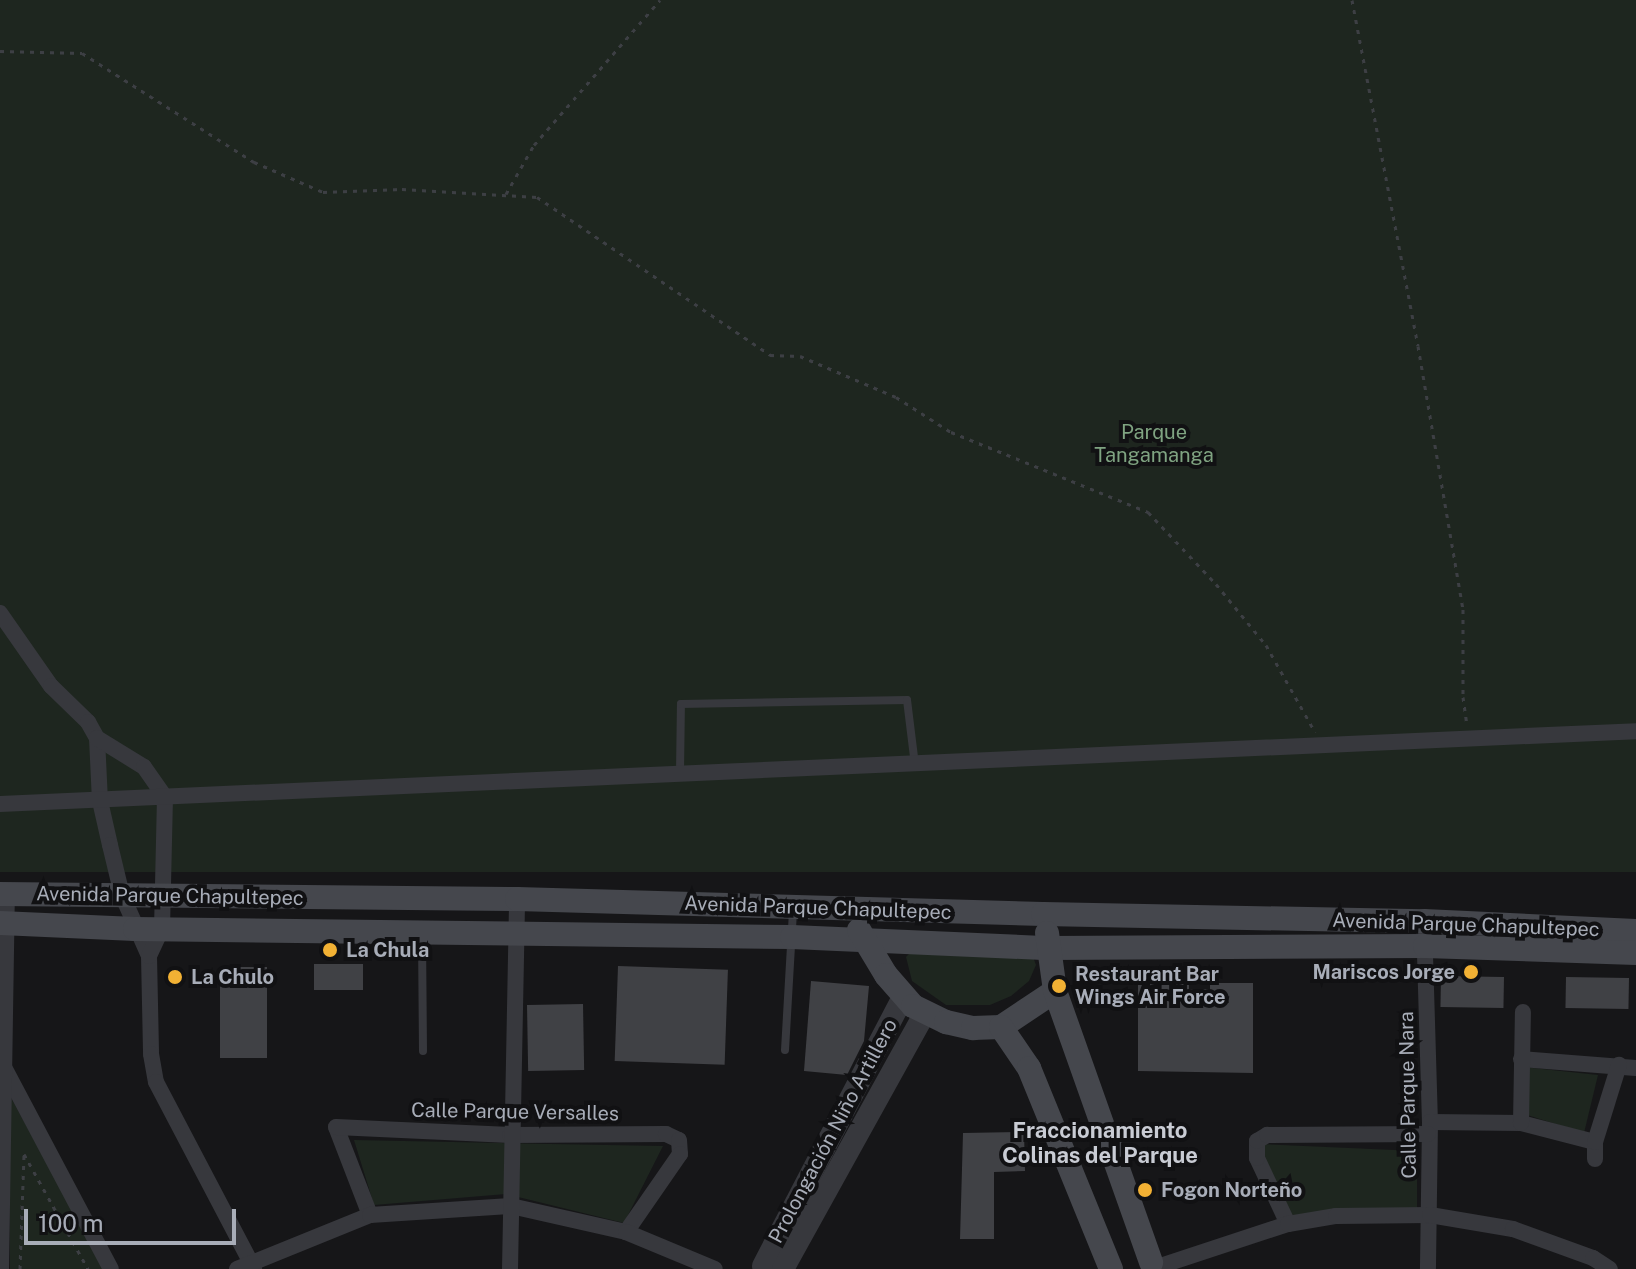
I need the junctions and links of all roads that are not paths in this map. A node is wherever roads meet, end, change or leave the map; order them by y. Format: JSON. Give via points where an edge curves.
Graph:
{"nodes":[{"id":1,"x":0,"y":613,"type":"edge"},
{"id":2,"x":1636,"y":731,"type":"edge"},
{"id":3,"x":97,"y":738,"type":"junction"},
{"id":4,"x":915,"y":766,"type":"junction"},
{"id":5,"x":680,"y":772,"type":"junction"},
{"id":6,"x":165,"y":797,"type":"junction"},
{"id":7,"x":100,"y":801,"type":"junction"},
{"id":8,"x":0,"y":804,"type":"edge"},
{"id":9,"x":4,"y":894,"type":"edge"},
{"id":10,"x":122,"y":895,"type":"junction"},
{"id":11,"x":162,"y":896,"type":"junction"},
{"id":12,"x":517,"y":899,"type":"junction"},
{"id":13,"x":793,"y":907,"type":"junction"},
{"id":14,"x":853,"y":909,"type":"junction"},
{"id":15,"x":1043,"y":914,"type":"junction"},
{"id":16,"x":1424,"y":921,"type":"junction"},
{"id":17,"x":3,"y":923,"type":"edge"},
{"id":18,"x":162,"y":928,"type":"junction"},
{"id":19,"x":135,"y":929,"type":"junction"},
{"id":20,"x":422,"y":931,"type":"junction"},
{"id":21,"x":514,"y":931,"type":"junction"},
{"id":22,"x":1636,"y":931,"type":"edge"},
{"id":23,"x":792,"y":937,"type":"junction"},
{"id":24,"x":862,"y":939,"type":"junction"},
{"id":25,"x":1425,"y":946,"type":"junction"},
{"id":26,"x":1049,"y":948,"type":"junction"},
{"id":27,"x":1636,"y":953,"type":"edge"},
{"id":28,"x":149,"y":956,"type":"junction"},
{"id":29,"x":1055,"y":991,"type":"junction"},
{"id":30,"x":904,"y":995,"type":"junction"},
{"id":31,"x":1523,"y":1012,"type":"dead end"},
{"id":32,"x":925,"y":1013,"type":"junction"},
{"id":33,"x":1001,"y":1027,"type":"junction"},
{"id":34,"x":785,"y":1050,"type":"dead end"},
{"id":35,"x":423,"y":1051,"type":"dead end"},
{"id":36,"x":1521,"y":1059,"type":"junction"},
{"id":37,"x":1619,"y":1065,"type":"junction"},
{"id":38,"x":4,"y":1067,"type":"junction"},
{"id":39,"x":1636,"y":1068,"type":"edge"},
{"id":40,"x":1521,"y":1123,"type":"junction"},
{"id":41,"x":1429,"y":1128,"type":"junction"},
{"id":42,"x":510,"y":1135,"type":"junction"},
{"id":43,"x":511,"y":1206,"type":"junction"},
{"id":44,"x":370,"y":1215,"type":"junction"},
{"id":45,"x":1430,"y":1215,"type":"junction"},
{"id":46,"x":1288,"y":1224,"type":"junction"},
{"id":47,"x":626,"y":1232,"type":"junction"},
{"id":48,"x":1156,"y":1266,"type":"edge"},
{"id":49,"x":247,"y":1267,"type":"edge"},
{"id":50,"x":765,"y":1268,"type":"edge"},
{"id":51,"x":1,"y":1269,"type":"edge"},
{"id":52,"x":111,"y":1269,"type":"edge"},
{"id":53,"x":510,"y":1269,"type":"edge"},
{"id":54,"x":715,"y":1269,"type":"edge"},
{"id":55,"x":1111,"y":1269,"type":"edge"},
{"id":56,"x":1118,"y":1269,"type":"edge"},
{"id":57,"x":1428,"y":1269,"type":"edge"},
{"id":58,"x":1610,"y":1269,"type":"edge"}],
"edges":[{"from":1,"to":3,"type":"street","via":[[51,686]]},
{"from":2,"to":4,"type":"street"},
{"from":3,"to":6,"type":"street","via":[[144,767]]},
{"from":3,"to":7,"type":"street"},
{"from":4,"to":5,"type":"street"},
{"from":4,"to":5,"type":"lane","via":[[907,700],[681,704]]},
{"from":5,"to":6,"type":"street"},
{"from":6,"to":7,"type":"street"},
{"from":6,"to":11,"type":"street"},
{"from":7,"to":8,"type":"street"},
{"from":7,"to":10,"type":"street"},
{"from":9,"to":10,"type":"main road","name":"Avenida Parque Chapultepec"},
{"from":9,"to":17,"type":"street"},
{"from":10,"to":11,"type":"main road","name":"Avenida Parque Chapultepec"},
{"from":10,"to":19,"type":"street"},
{"from":11,"to":12,"type":"main road","name":"Avenida Parque Chapultepec"},
{"from":11,"to":18,"type":"street"},
{"from":12,"to":13,"type":"main road","name":"Avenida Parque Chapultepec"},
{"from":12,"to":21,"type":"street"},
{"from":13,"to":14,"type":"main road","name":"Avenida Parque Chapultepec"},
{"from":13,"to":23,"type":"lane"},
{"from":14,"to":15,"type":"main road","name":"Avenida Parque Chapultepec"},
{"from":14,"to":24,"type":"main road"},
{"from":15,"to":16,"type":"main road","name":"Avenida Parque Chapultepec"},
{"from":15,"to":26,"type":"main road"},
{"from":16,"to":22,"type":"main road","name":"Avenida Parque Chapultepec"},
{"from":16,"to":25,"type":"street","name":"Calle Parque Nara"},
{"from":17,"to":19,"type":"main road","name":"Avenida Parque Chapultepec"},
{"from":17,"to":38,"type":"street"},
{"from":18,"to":19,"type":"main road","name":"Avenida Parque Chapultepec"},
{"from":18,"to":20,"type":"main road","name":"Avenida Parque Chapultepec"},
{"from":18,"to":28,"type":"street"},
{"from":19,"to":28,"type":"street"},
{"from":20,"to":21,"type":"main road","name":"Avenida Parque Chapultepec"},
{"from":20,"to":35,"type":"lane"},
{"from":21,"to":23,"type":"main road","name":"Avenida Parque Chapultepec"},
{"from":21,"to":42,"type":"street"},
{"from":23,"to":24,"type":"main road","name":"Avenida Parque Chapultepec"},
{"from":23,"to":34,"type":"lane"},
{"from":24,"to":26,"type":"main road","name":"Avenida Parque Chapultepec"},
{"from":24,"to":30,"type":"main road"},
{"from":25,"to":26,"type":"main road","name":"Avenida Parque Chapultepec"},
{"from":25,"to":27,"type":"main road","name":"Avenida Parque Chapultepec"},
{"from":25,"to":41,"type":"street","name":"Calle Parque Nara"},
{"from":26,"to":29,"type":"main road"},
{"from":28,"to":49,"type":"street","via":[[156,1082]]},
{"from":29,"to":33,"type":"main road"},
{"from":29,"to":48,"type":"main road"},
{"from":30,"to":32,"type":"main road"},
{"from":30,"to":50,"type":"street","name":"Prolongación Niño Artillero"},
{"from":31,"to":36,"type":"street"},
{"from":32,"to":33,"type":"main road","via":[[973,1028]]},
{"from":32,"to":50,"type":"street","name":"Prolongación Niño Artillero"},
{"from":33,"to":55,"type":"main road","via":[[1029,1068]]},
{"from":36,"to":37,"type":"street"},
{"from":36,"to":40,"type":"street"},
{"from":37,"to":39,"type":"street"},
{"from":37,"to":40,"type":"street","via":[[1595,1151]]},
{"from":38,"to":51,"type":"street"},
{"from":38,"to":52,"type":"street"},
{"from":40,"to":41,"type":"street"},
{"from":41,"to":45,"type":"street","name":"Calle Parque Nara"},
{"from":41,"to":46,"type":"street","via":[[1267,1135],[1257,1141],[1257,1158]]},
{"from":42,"to":43,"type":"street"},
{"from":42,"to":44,"type":"street","name":"Calle Parque Versalles","via":[[336,1127]]},
{"from":42,"to":47,"type":"street","name":"Calle Parque Versalles","via":[[666,1134],[679,1140],[680,1154]]},
{"from":43,"to":44,"type":"street"},
{"from":43,"to":47,"type":"street"},
{"from":43,"to":53,"type":"street"},
{"from":44,"to":49,"type":"street"},
{"from":45,"to":46,"type":"street","via":[[1336,1216]]},
{"from":45,"to":57,"type":"street","name":"Calle Parque Nara"},
{"from":45,"to":58,"type":"street","via":[[1513,1229]]},
{"from":46,"to":48,"type":"street"},
{"from":47,"to":54,"type":"street"},
{"from":48,"to":56,"type":"main road","via":[[1135,1258]]}]}
